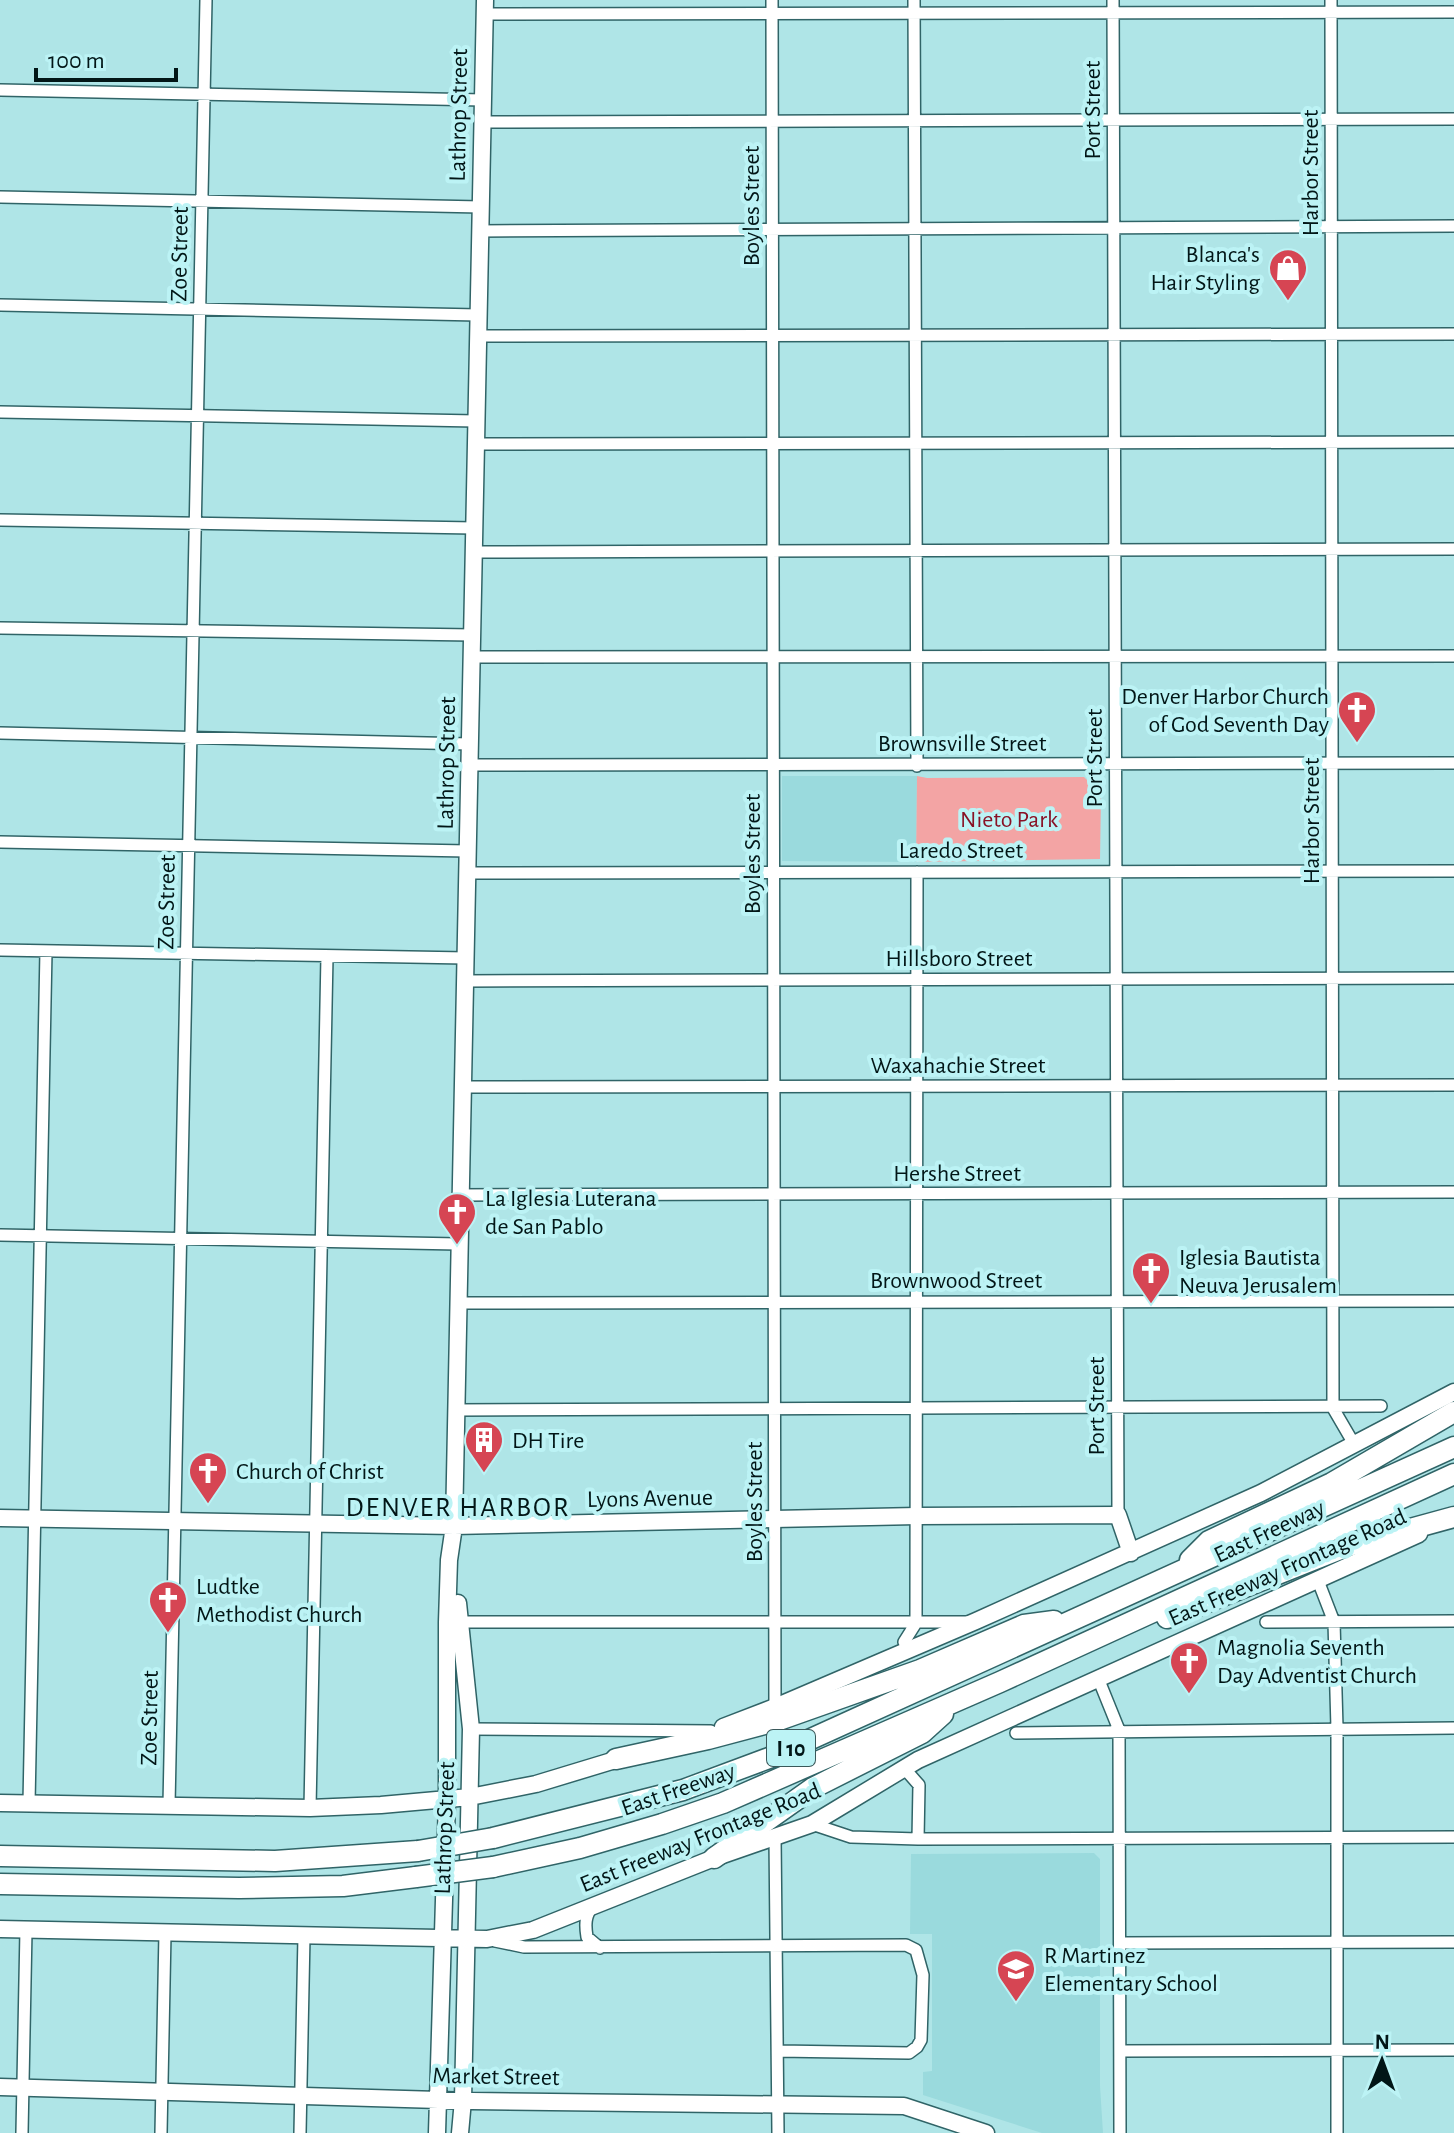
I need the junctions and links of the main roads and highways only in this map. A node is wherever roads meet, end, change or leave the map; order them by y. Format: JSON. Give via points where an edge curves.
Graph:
{"nodes":[{"id":1,"x":1454,"y":1412,"type":"edge"},
{"id":2,"x":1454,"y":1447,"type":"edge"},
{"id":3,"x":1454,"y":1474,"type":"edge"},
{"id":4,"x":1454,"y":1518,"type":"edge"},
{"id":5,"x":1179,"y":1570,"type":"junction"},
{"id":6,"x":1074,"y":1618,"type":"junction"},
{"id":7,"x":1127,"y":1624,"type":"junction"},
{"id":8,"x":959,"y":1700,"type":"junction"},
{"id":9,"x":616,"y":1759,"type":"road end"},
{"id":10,"x":0,"y":1856,"type":"edge"},
{"id":11,"x":714,"y":1858,"type":"road end"},
{"id":12,"x":0,"y":1884,"type":"edge"}],
"edges":[{"from":1,"to":5,"type":"highway","via":[[1332,1483],[1209,1541]]},
{"from":2,"to":5,"type":"highway","name":"East Freeway","number":"I 10"},
{"from":3,"to":7,"type":"highway","name":"East Freeway","number":"I 10"},
{"from":4,"to":7,"type":"highway","via":[[1348,1546],[1175,1617]]},
{"from":5,"to":6,"type":"highway","name":"East Freeway","number":"I 10"},
{"from":6,"to":9,"type":"highway","via":[[1024,1625],[920,1670],[776,1721]]},
{"from":6,"to":10,"type":"highway","name":"East Freeway","number":"I 10","bridge":true,"via":[[769,1758],[683,1790],[493,1838],[418,1851],[275,1861]]},
{"from":7,"to":8,"type":"highway","name":"East Freeway","number":"I 10"},
{"from":8,"to":11,"type":"highway","via":[[922,1733],[813,1788]]},
{"from":8,"to":12,"type":"highway","name":"East Freeway","number":"I 10","bridge":true,"via":[[723,1803],[580,1848],[493,1867],[343,1886]]}]}
